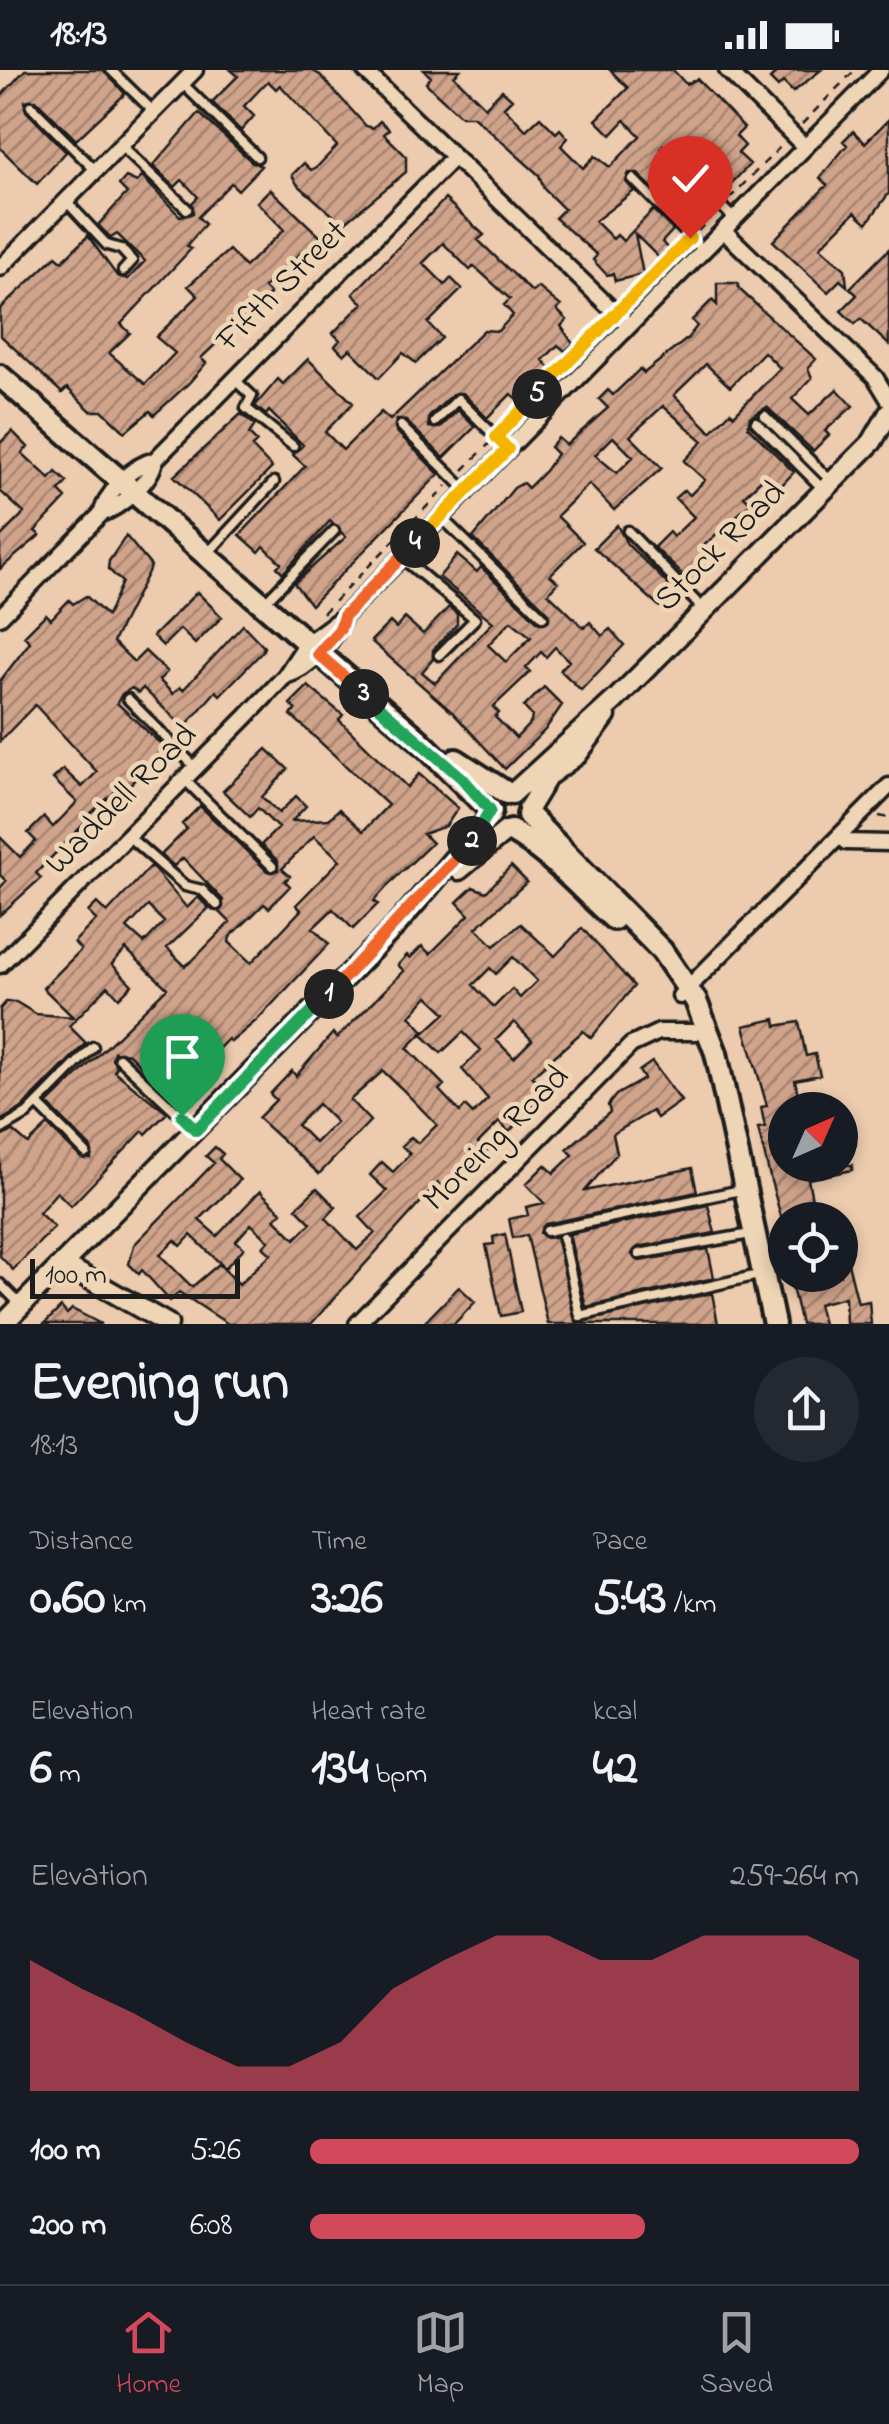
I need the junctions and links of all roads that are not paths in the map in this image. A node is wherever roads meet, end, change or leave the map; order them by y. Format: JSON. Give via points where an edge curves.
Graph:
{"nodes":[{"id":1,"x":112,"y":70,"type":"edge"},
{"id":2,"x":195,"y":70,"type":"edge"},
{"id":3,"x":364,"y":70,"type":"edge"},
{"id":4,"x":728,"y":70,"type":"edge"},
{"id":5,"x":880,"y":70,"type":"edge"},
{"id":6,"x":182,"y":83,"type":"junction"},
{"id":7,"x":31,"y":106,"type":"dead end"},
{"id":8,"x":154,"y":112,"type":"junction"},
{"id":9,"x":120,"y":146,"type":"junction"},
{"id":10,"x":806,"y":146,"type":"junction"},
{"id":11,"x":667,"y":151,"type":"dead end"},
{"id":12,"x":258,"y":157,"type":"dead end"},
{"id":13,"x":454,"y":157,"type":"junction"},
{"id":14,"x":96,"y":171,"type":"junction"},
{"id":15,"x":633,"y":179,"type":"dead end"},
{"id":16,"x":66,"y":201,"type":"junction"},
{"id":17,"x":187,"y":209,"type":"dead end"},
{"id":18,"x":729,"y":224,"type":"junction"},
{"id":19,"x":703,"y":250,"type":"junction"},
{"id":20,"x":0,"y":268,"type":"edge"},
{"id":21,"x":123,"y":270,"type":"dead end"},
{"id":22,"x":629,"y":326,"type":"junction"},
{"id":23,"x":0,"y":376,"type":"edge"},
{"id":24,"x":234,"y":379,"type":"junction"},
{"id":25,"x":882,"y":381,"type":"edge"},
{"id":26,"x":468,"y":388,"type":"dead end"},
{"id":27,"x":458,"y":399,"type":"junction"},
{"id":28,"x":889,"y":407,"type":"edge"},
{"id":29,"x":765,"y":416,"type":"dead end"},
{"id":30,"x":435,"y":422,"type":"dead end"},
{"id":31,"x":756,"y":422,"type":"dead end"},
{"id":32,"x":401,"y":426,"type":"dead end"},
{"id":33,"x":881,"y":438,"type":"edge"},
{"id":34,"x":293,"y":446,"type":"dead end"},
{"id":35,"x":508,"y":449,"type":"junction"},
{"id":36,"x":274,"y":482,"type":"dead end"},
{"id":37,"x":128,"y":486,"type":"junction"},
{"id":38,"x":828,"y":486,"type":"junction"},
{"id":39,"x":467,"y":491,"type":"junction"},
{"id":40,"x":441,"y":517,"type":"junction"},
{"id":41,"x":334,"y":530,"type":"dead end"},
{"id":42,"x":628,"y":531,"type":"dead end"},
{"id":43,"x":207,"y":554,"type":"junction"},
{"id":44,"x":402,"y":558,"type":"junction"},
{"id":45,"x":263,"y":601,"type":"junction"},
{"id":46,"x":704,"y":610,"type":"junction"},
{"id":47,"x":0,"y":617,"type":"edge"},
{"id":48,"x":543,"y":617,"type":"dead end"},
{"id":49,"x":317,"y":642,"type":"junction"},
{"id":50,"x":439,"y":655,"type":"dead end"},
{"id":51,"x":128,"y":699,"type":"dead end"},
{"id":52,"x":196,"y":768,"type":"junction"},
{"id":53,"x":184,"y":779,"type":"junction"},
{"id":54,"x":889,"y":786,"type":"edge"},
{"id":55,"x":519,"y":803,"type":"junction"},
{"id":56,"x":491,"y":813,"type":"junction"},
{"id":57,"x":508,"y":831,"type":"junction"},
{"id":58,"x":128,"y":836,"type":"junction"},
{"id":59,"x":840,"y":836,"type":"junction"},
{"id":60,"x":889,"y":843,"type":"edge"},
{"id":61,"x":272,"y":866,"type":"dead end"},
{"id":62,"x":217,"y":905,"type":"dead end"},
{"id":63,"x":396,"y":926,"type":"junction"},
{"id":64,"x":0,"y":965,"type":"edge"},
{"id":65,"x":684,"y":992,"type":"junction"},
{"id":66,"x":696,"y":1032,"type":"junction"},
{"id":67,"x":93,"y":1047,"type":"dead end"},
{"id":68,"x":120,"y":1058,"type":"dead end"},
{"id":69,"x":37,"y":1104,"type":"junction"},
{"id":70,"x":0,"y":1130,"type":"edge"},
{"id":71,"x":196,"y":1130,"type":"junction"},
{"id":72,"x":86,"y":1153,"type":"dead end"},
{"id":73,"x":736,"y":1191,"type":"junction"},
{"id":74,"x":547,"y":1231,"type":"dead end"},
{"id":75,"x":745,"y":1235,"type":"junction"},
{"id":76,"x":564,"y":1238,"type":"dead end"},
{"id":77,"x":639,"y":1254,"type":"dead end"},
{"id":78,"x":62,"y":1264,"type":"junction"},
{"id":79,"x":754,"y":1276,"type":"junction"},
{"id":80,"x":0,"y":1284,"type":"edge"},
{"id":81,"x":21,"y":1305,"type":"junction"},
{"id":82,"x":3,"y":1324,"type":"edge"},
{"id":83,"x":168,"y":1324,"type":"edge"},
{"id":84,"x":357,"y":1324,"type":"edge"},
{"id":85,"x":764,"y":1324,"type":"edge"},
{"id":86,"x":774,"y":1324,"type":"edge"}],
"edges":[{"from":1,"to":8,"type":"lane"},
{"from":2,"to":6,"type":"street"},
{"from":3,"to":13,"type":"street"},
{"from":4,"to":10,"type":"street"},
{"from":5,"to":10,"type":"street","name":"Waddell Road"},
{"from":6,"to":8,"type":"street"},
{"from":6,"to":12,"type":"lane"},
{"from":7,"to":14,"type":"lane"},
{"from":8,"to":9,"type":"street"},
{"from":9,"to":14,"type":"street"},
{"from":9,"to":17,"type":"lane"},
{"from":10,"to":18,"type":"street","name":"Waddell Road"},
{"from":11,"to":18,"type":"lane","via":[[722,206]]},
{"from":13,"to":22,"type":"street"},
{"from":13,"to":24,"type":"street","name":"Fifth Street"},
{"from":14,"to":16,"type":"street"},
{"from":15,"to":19,"type":"lane"},
{"from":16,"to":20,"type":"street"},
{"from":16,"to":21,"type":"lane","via":[[106,245],[132,261]]},
{"from":18,"to":19,"type":"street","name":"Waddell Road"},
{"from":18,"to":25,"type":"street"},
{"from":19,"to":22,"type":"street","name":"Waddell Road"},
{"from":22,"to":35,"type":"street","name":"Waddell Road"},
{"from":23,"to":37,"type":"main road"},
{"from":24,"to":34,"type":"lane","via":[[252,396],[246,408]]},
{"from":24,"to":37,"type":"street","name":"Fifth Street","via":[[154,460],[144,462]]},
{"from":25,"to":28,"type":"street"},
{"from":26,"to":27,"type":"lane"},
{"from":27,"to":30,"type":"lane"},
{"from":27,"to":35,"type":"lane"},
{"from":28,"to":33,"type":"street","name":"Stock Road"},
{"from":29,"to":38,"type":"lane"},
{"from":31,"to":38,"type":"lane"},
{"from":32,"to":39,"type":"lane"},
{"from":33,"to":38,"type":"street","name":"Stock Road"},
{"from":35,"to":39,"type":"street","name":"Waddell Road"},
{"from":36,"to":43,"type":"lane"},
{"from":37,"to":43,"type":"main road"},
{"from":37,"to":47,"type":"street","name":"Fifth Street","via":[[105,500],[102,514]]},
{"from":38,"to":46,"type":"street","name":"Stock Road"},
{"from":39,"to":40,"type":"street","name":"Waddell Road"},
{"from":40,"to":44,"type":"street","name":"Waddell Road"},
{"from":40,"to":48,"type":"lane"},
{"from":41,"to":45,"type":"lane"},
{"from":42,"to":46,"type":"lane"},
{"from":43,"to":45,"type":"main road"},
{"from":44,"to":49,"type":"street","name":"Waddell Road"},
{"from":44,"to":50,"type":"lane","via":[[474,619]]},
{"from":45,"to":49,"type":"main road"},
{"from":46,"to":55,"type":"street","name":"Stock Road"},
{"from":49,"to":52,"type":"street","name":"Waddell Road"},
{"from":49,"to":55,"type":"main road","via":[[469,771]]},
{"from":49,"to":56,"type":"main road"},
{"from":51,"to":52,"type":"lane"},
{"from":52,"to":53,"type":"street","name":"Waddell Road"},
{"from":53,"to":58,"type":"street","name":"Waddell Road"},
{"from":53,"to":61,"type":"lane"},
{"from":54,"to":59,"type":"street"},
{"from":55,"to":56,"type":"main road","name":"Stock Road","via":[[494,801]]},
{"from":55,"to":57,"type":"main road","name":"Stock Road","via":[[522,826]]},
{"from":55,"to":65,"type":"main road","via":[[662,951]]},
{"from":56,"to":57,"type":"main road"},
{"from":56,"to":63,"type":"street","name":"Stock Road"},
{"from":57,"to":63,"type":"street","name":"Stock Road"},
{"from":57,"to":65,"type":"main road","via":[[551,856]]},
{"from":58,"to":62,"type":"lane"},
{"from":58,"to":64,"type":"street","name":"Waddell Road"},
{"from":59,"to":60,"type":"street"},
{"from":59,"to":65,"type":"street"},
{"from":63,"to":71,"type":"street","name":"Stock Road"},
{"from":65,"to":66,"type":"main road"},
{"from":65,"to":86,"type":"main road","via":[[716,1052]]},
{"from":66,"to":73,"type":"main road"},
{"from":66,"to":84,"type":"street","name":"Moreing Road","via":[[660,1032],[632,1045]]},
{"from":67,"to":69,"type":"lane"},
{"from":68,"to":71,"type":"lane"},
{"from":69,"to":70,"type":"lane"},
{"from":69,"to":72,"type":"lane"},
{"from":71,"to":78,"type":"street","name":"Stock Road"},
{"from":73,"to":74,"type":"lane"},
{"from":73,"to":75,"type":"main road"},
{"from":75,"to":77,"type":"lane"},
{"from":75,"to":79,"type":"main road"},
{"from":76,"to":79,"type":"lane","via":[[580,1316]]},
{"from":78,"to":81,"type":"street","name":"Stock Road"},
{"from":78,"to":83,"type":"street"},
{"from":79,"to":85,"type":"main road"},
{"from":80,"to":81,"type":"lane"},
{"from":81,"to":82,"type":"street","name":"Stock Road"}]}
